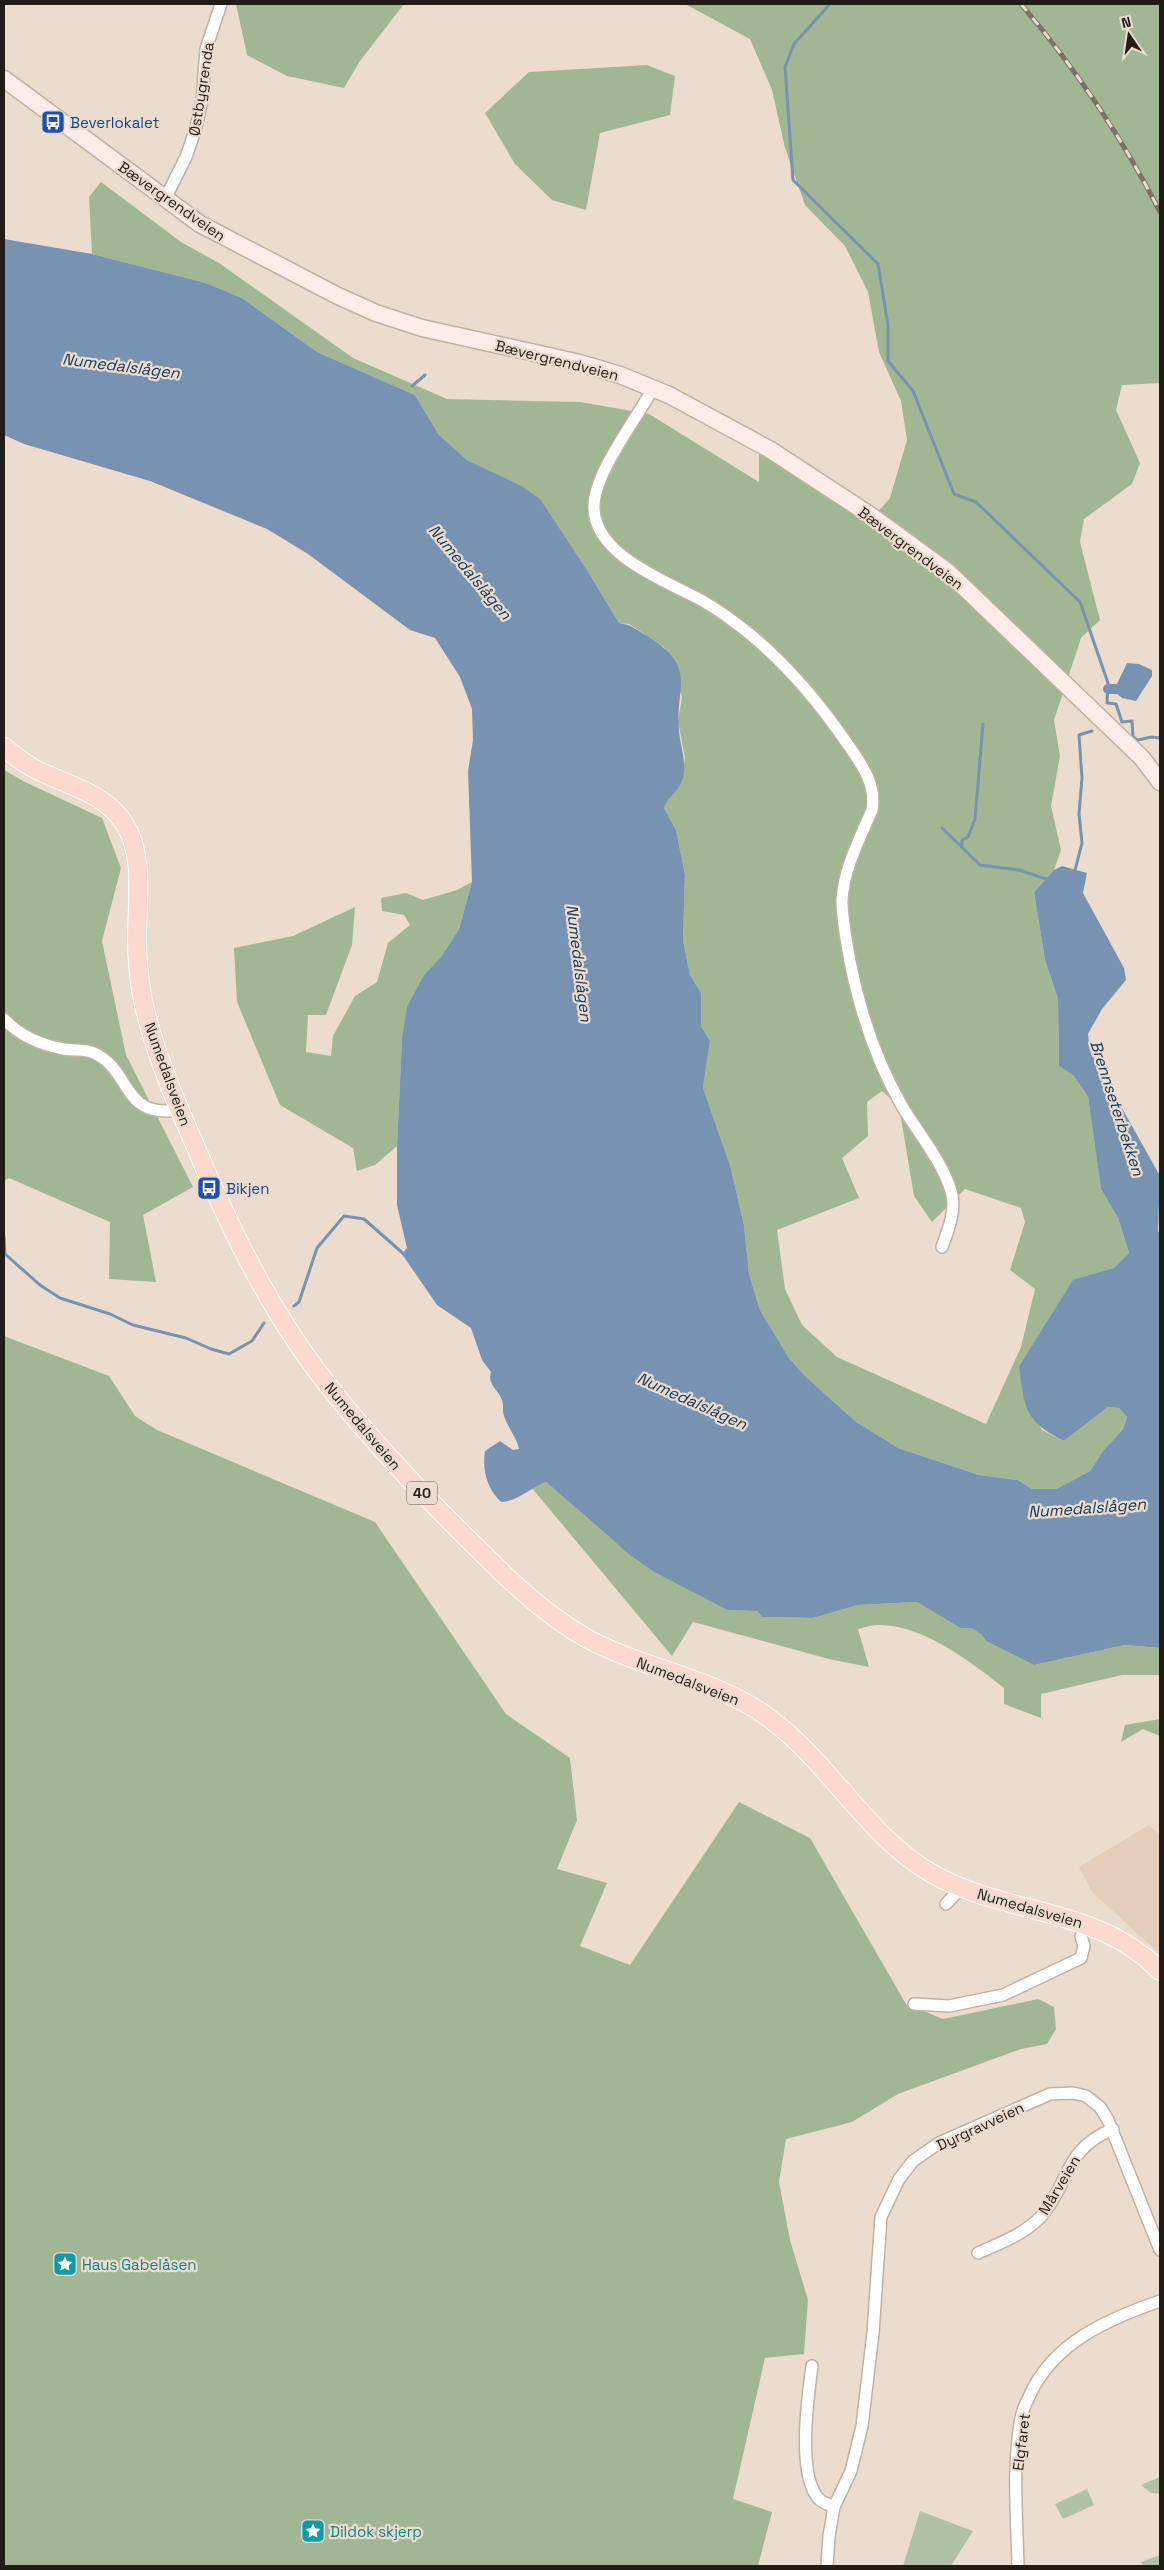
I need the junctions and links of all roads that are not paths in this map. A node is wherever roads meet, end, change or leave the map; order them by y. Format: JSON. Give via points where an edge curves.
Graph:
{"nodes":[{"id":1,"x":221,"y":4,"type":"edge"},
{"id":2,"x":4,"y":79,"type":"edge"},
{"id":3,"x":165,"y":200,"type":"junction"},
{"id":4,"x":653,"y":388,"type":"junction"},
{"id":5,"x":4,"y":747,"type":"edge"},
{"id":6,"x":1160,"y":782,"type":"edge"},
{"id":7,"x":4,"y":1019,"type":"edge"},
{"id":8,"x":180,"y":1110,"type":"junction"},
{"id":9,"x":942,"y":1247,"type":"dead end"},
{"id":10,"x":961,"y":1888,"type":"junction"},
{"id":11,"x":946,"y":1904,"type":"dead end"},
{"id":12,"x":1080,"y":1936,"type":"dead end"},
{"id":13,"x":1160,"y":1972,"type":"edge"},
{"id":14,"x":914,"y":2004,"type":"dead end"},
{"id":15,"x":1113,"y":2129,"type":"junction"},
{"id":16,"x":1160,"y":2250,"type":"edge"},
{"id":17,"x":978,"y":2253,"type":"dead end"},
{"id":18,"x":1160,"y":2301,"type":"edge"},
{"id":19,"x":812,"y":2366,"type":"dead end"},
{"id":20,"x":834,"y":2507,"type":"junction"},
{"id":21,"x":827,"y":2566,"type":"edge"},
{"id":22,"x":1018,"y":2566,"type":"edge"}],
"edges":[{"from":1,"to":3,"type":"street","name":"Østbygrenda","via":[[206,49],[203,96],[195,131]]},
{"from":2,"to":3,"type":"main road","name":"Bævergrendveien"},
{"from":3,"to":4,"type":"main road","name":"Bævergrendveien","via":[[227,240],[376,313],[454,336],[594,367]]},
{"from":4,"to":6,"type":"main road","name":"Bævergrendveien","via":[[769,449],[926,555],[976,598],[1142,758]]},
{"from":4,"to":9,"type":"street","via":[[599,481],[594,500],[596,521],[618,553],[715,609],[772,654],[817,702],[868,777],[873,790],[872,810],[846,878],[842,899],[844,929],[862,1015],[877,1056],[952,1192],[953,1208]]},
{"from":5,"to":8,"type":"main road","name":"Numedalsveien","number":"40","via":[[38,771],[97,797],[116,812],[128,830],[135,849],[137,870],[137,948],[143,1000],[158,1053]]},
{"from":7,"to":8,"type":"street","via":[[31,1040],[94,1053],[114,1070],[135,1100],[147,1108],[157,1112]]},
{"from":8,"to":10,"type":"main road","name":"Numedalsveien","number":"40","via":[[226,1214],[283,1321],[336,1395],[438,1510],[521,1590],[583,1636],[621,1654],[698,1681],[740,1700],[772,1720],[828,1772],[894,1846],[928,1872]]},
{"from":10,"to":11,"type":"street"},
{"from":10,"to":13,"type":"main road","name":"Numedalsveien","number":"40","via":[[1081,1922],[1111,1934],[1138,1951]]},
{"from":12,"to":14,"type":"street","via":[[1084,1946],[1081,1958],[1002,1995],[969,2004]]},
{"from":15,"to":16,"type":"street","name":"Dyrgravveien"},
{"from":15,"to":17,"type":"street","name":"Mårveien","via":[[1081,2148],[1044,2214],[1020,2233]]},
{"from":15,"to":20,"type":"street","name":"Dyrgravveien","via":[[1100,2107],[1086,2096],[1050,2094],[939,2143],[914,2162],[899,2179],[881,2217],[873,2333],[862,2426],[851,2470]]},
{"from":18,"to":22,"type":"street","name":"Elgfaret","via":[[1117,2318],[1080,2338],[1058,2353],[1037,2380],[1021,2416],[1017,2452]]},
{"from":19,"to":20,"type":"street","via":[[805,2438],[807,2460],[815,2493],[821,2501]]},
{"from":20,"to":21,"type":"street","name":"Dyrgravveien"}]}
